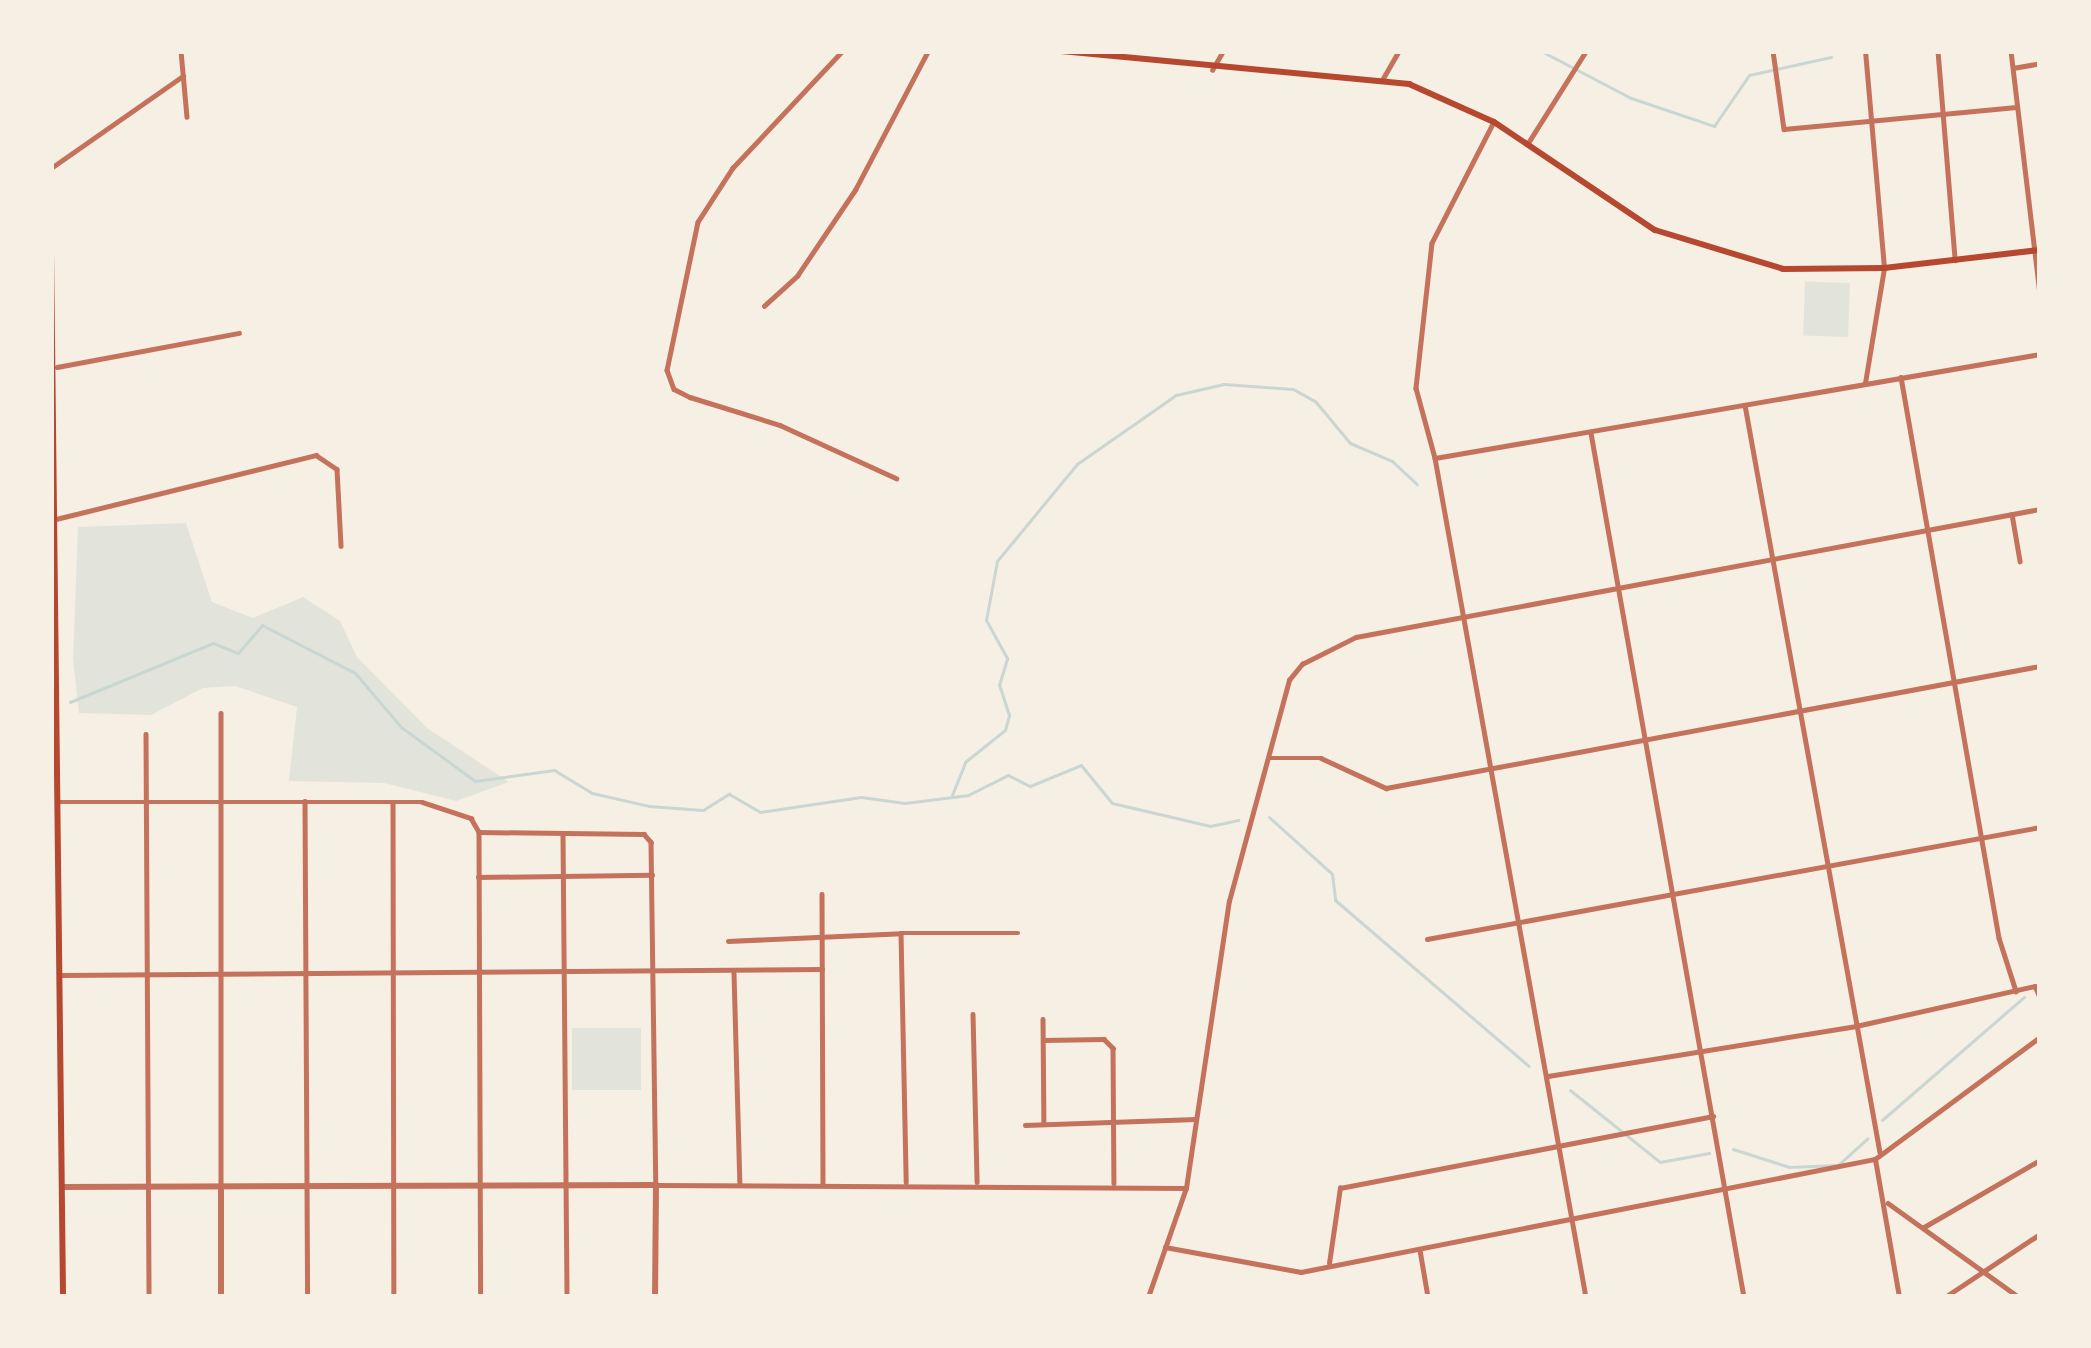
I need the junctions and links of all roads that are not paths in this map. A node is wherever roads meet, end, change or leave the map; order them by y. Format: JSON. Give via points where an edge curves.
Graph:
{"nodes":[{"id":1,"x":181,"y":51,"type":"edge"},
{"id":2,"x":843,"y":51,"type":"edge"},
{"id":3,"x":928,"y":51,"type":"edge"},
{"id":4,"x":1064,"y":51,"type":"edge"},
{"id":5,"x":1223,"y":51,"type":"edge"},
{"id":6,"x":1399,"y":51,"type":"edge"},
{"id":7,"x":1586,"y":51,"type":"edge"},
{"id":8,"x":1773,"y":51,"type":"edge"},
{"id":9,"x":1865,"y":51,"type":"edge"},
{"id":10,"x":1938,"y":51,"type":"edge"},
{"id":11,"x":2011,"y":51,"type":"edge"},
{"id":12,"x":2040,"y":63,"type":"edge"},
{"id":13,"x":2012,"y":68,"type":"junction"},
{"id":14,"x":1212,"y":70,"type":"junction"},
{"id":15,"x":183,"y":76,"type":"junction"},
{"id":16,"x":1382,"y":80,"type":"junction"},
{"id":17,"x":2016,"y":107,"type":"junction"},
{"id":18,"x":1942,"y":112,"type":"junction"},
{"id":19,"x":188,"y":116,"type":"dead end"},
{"id":20,"x":1870,"y":118,"type":"junction"},
{"id":21,"x":1494,"y":122,"type":"junction"},
{"id":22,"x":1528,"y":144,"type":"junction"},
{"id":23,"x":51,"y":168,"type":"edge"},
{"id":24,"x":2040,"y":250,"type":"edge"},
{"id":25,"x":2030,"y":251,"type":"junction"},
{"id":26,"x":51,"y":252,"type":"edge"},
{"id":27,"x":1954,"y":260,"type":"junction"},
{"id":28,"x":1884,"y":268,"type":"junction"},
{"id":29,"x":2040,"y":296,"type":"edge"},
{"id":30,"x":764,"y":306,"type":"dead end"},
{"id":31,"x":239,"y":334,"type":"dead end"},
{"id":32,"x":2040,"y":354,"type":"edge"},
{"id":33,"x":57,"y":367,"type":"junction"},
{"id":34,"x":1901,"y":376,"type":"junction"},
{"id":35,"x":1865,"y":383,"type":"junction"},
{"id":36,"x":1745,"y":405,"type":"junction"},
{"id":37,"x":1591,"y":433,"type":"junction"},
{"id":38,"x":54,"y":440,"type":"edge"},
{"id":39,"x":1436,"y":458,"type":"junction"},
{"id":40,"x":896,"y":478,"type":"dead end"},
{"id":41,"x":2040,"y":509,"type":"edge"},
{"id":42,"x":2012,"y":514,"type":"junction"},
{"id":43,"x":56,"y":519,"type":"junction"},
{"id":44,"x":1925,"y":528,"type":"junction"},
{"id":45,"x":341,"y":546,"type":"dead end"},
{"id":46,"x":1772,"y":558,"type":"junction"},
{"id":47,"x":2020,"y":562,"type":"dead end"},
{"id":48,"x":1618,"y":587,"type":"junction"},
{"id":49,"x":1464,"y":614,"type":"junction"},
{"id":50,"x":2040,"y":666,"type":"edge"},
{"id":51,"x":1955,"y":682,"type":"junction"},
{"id":52,"x":1799,"y":709,"type":"junction"},
{"id":53,"x":221,"y":713,"type":"dead end"},
{"id":54,"x":146,"y":734,"type":"dead end"},
{"id":55,"x":1646,"y":738,"type":"junction"},
{"id":56,"x":1270,"y":758,"type":"junction"},
{"id":57,"x":1492,"y":764,"type":"junction"},
{"id":58,"x":305,"y":801,"type":"junction"},
{"id":59,"x":60,"y":802,"type":"junction"},
{"id":60,"x":219,"y":802,"type":"junction"},
{"id":61,"x":393,"y":802,"type":"junction"},
{"id":62,"x":148,"y":803,"type":"junction"},
{"id":63,"x":2040,"y":827,"type":"edge"},
{"id":64,"x":479,"y":832,"type":"junction"},
{"id":65,"x":562,"y":834,"type":"junction"},
{"id":66,"x":1986,"y":836,"type":"junction"},
{"id":67,"x":1827,"y":868,"type":"junction"},
{"id":68,"x":652,"y":875,"type":"junction"},
{"id":69,"x":564,"y":876,"type":"junction"},
{"id":70,"x":478,"y":877,"type":"junction"},
{"id":71,"x":822,"y":894,"type":"dead end"},
{"id":72,"x":1673,"y":897,"type":"junction"},
{"id":73,"x":1520,"y":922,"type":"junction"},
{"id":74,"x":1018,"y":933,"type":"dead end"},
{"id":75,"x":824,"y":935,"type":"junction"},
{"id":76,"x":902,"y":936,"type":"junction"},
{"id":77,"x":1427,"y":939,"type":"dead end"},
{"id":78,"x":728,"y":941,"type":"dead end"},
{"id":79,"x":477,"y":968,"type":"junction"},
{"id":80,"x":393,"y":969,"type":"junction"},
{"id":81,"x":564,"y":969,"type":"junction"},
{"id":82,"x":822,"y":969,"type":"junction"},
{"id":83,"x":655,"y":970,"type":"junction"},
{"id":84,"x":306,"y":971,"type":"junction"},
{"id":85,"x":220,"y":972,"type":"junction"},
{"id":86,"x":734,"y":972,"type":"junction"},
{"id":87,"x":147,"y":973,"type":"junction"},
{"id":88,"x":62,"y":975,"type":"junction"},
{"id":89,"x":2016,"y":991,"type":"junction"},
{"id":90,"x":2040,"y":998,"type":"edge"},
{"id":91,"x":973,"y":1015,"type":"dead end"},
{"id":92,"x":1043,"y":1019,"type":"dead end"},
{"id":93,"x":1856,"y":1026,"type":"junction"},
{"id":94,"x":2040,"y":1037,"type":"edge"},
{"id":95,"x":1043,"y":1040,"type":"junction"},
{"id":96,"x":1701,"y":1046,"type":"junction"},
{"id":97,"x":1548,"y":1076,"type":"junction"},
{"id":98,"x":1713,"y":1116,"type":"junction"},
{"id":99,"x":1196,"y":1119,"type":"junction"},
{"id":100,"x":1115,"y":1121,"type":"junction"},
{"id":101,"x":1044,"y":1124,"type":"junction"},
{"id":102,"x":1025,"y":1125,"type":"dead end"},
{"id":103,"x":1560,"y":1145,"type":"junction"},
{"id":104,"x":1880,"y":1151,"type":"junction"},
{"id":105,"x":1875,"y":1160,"type":"junction"},
{"id":106,"x":2040,"y":1160,"type":"edge"},
{"id":107,"x":906,"y":1182,"type":"junction"},
{"id":108,"x":977,"y":1182,"type":"junction"},
{"id":109,"x":824,"y":1183,"type":"junction"},
{"id":110,"x":1114,"y":1183,"type":"junction"},
{"id":111,"x":740,"y":1184,"type":"junction"},
{"id":112,"x":656,"y":1185,"type":"junction"},
{"id":113,"x":221,"y":1186,"type":"junction"},
{"id":114,"x":393,"y":1186,"type":"junction"},
{"id":115,"x":568,"y":1186,"type":"junction"},
{"id":116,"x":63,"y":1187,"type":"junction"},
{"id":117,"x":149,"y":1187,"type":"junction"},
{"id":118,"x":308,"y":1187,"type":"junction"},
{"id":119,"x":481,"y":1187,"type":"junction"},
{"id":120,"x":1725,"y":1187,"type":"junction"},
{"id":121,"x":1186,"y":1188,"type":"junction"},
{"id":122,"x":1888,"y":1203,"type":"junction"},
{"id":123,"x":1574,"y":1216,"type":"junction"},
{"id":124,"x":1924,"y":1227,"type":"junction"},
{"id":125,"x":2040,"y":1234,"type":"edge"},
{"id":126,"x":1166,"y":1247,"type":"junction"},
{"id":127,"x":1419,"y":1248,"type":"junction"},
{"id":128,"x":1329,"y":1263,"type":"junction"},
{"id":129,"x":1978,"y":1270,"type":"junction"},
{"id":130,"x":63,"y":1297,"type":"edge"},
{"id":131,"x":149,"y":1297,"type":"edge"},
{"id":132,"x":221,"y":1297,"type":"edge"},
{"id":133,"x":308,"y":1297,"type":"edge"},
{"id":134,"x":394,"y":1297,"type":"edge"},
{"id":135,"x":481,"y":1297,"type":"edge"},
{"id":136,"x":567,"y":1297,"type":"edge"},
{"id":137,"x":655,"y":1297,"type":"edge"},
{"id":138,"x":1148,"y":1297,"type":"edge"},
{"id":139,"x":1428,"y":1297,"type":"edge"},
{"id":140,"x":1586,"y":1297,"type":"edge"},
{"id":141,"x":1744,"y":1297,"type":"edge"},
{"id":142,"x":1899,"y":1297,"type":"edge"},
{"id":143,"x":1945,"y":1297,"type":"edge"},
{"id":144,"x":2019,"y":1297,"type":"edge"}],
"edges":[{"from":1,"to":15,"type":"street"},
{"from":2,"to":40,"type":"street","via":[[733,168],[698,222],[668,370],[674,389],[690,397],[780,424]]},
{"from":3,"to":30,"type":"street","via":[[855,190],[796,276]]},
{"from":4,"to":14,"type":"main road"},
{"from":5,"to":14,"type":"street"},
{"from":6,"to":16,"type":"street"},
{"from":7,"to":22,"type":"street"},
{"from":8,"to":20,"type":"street","via":[[1781,128]]},
{"from":9,"to":20,"type":"street"},
{"from":10,"to":18,"type":"street"},
{"from":11,"to":13,"type":"street"},
{"from":12,"to":13,"type":"street"},
{"from":13,"to":17,"type":"street"},
{"from":14,"to":16,"type":"main road"},
{"from":15,"to":19,"type":"street"},
{"from":15,"to":23,"type":"street"},
{"from":16,"to":21,"type":"main road","via":[[1446,95]]},
{"from":17,"to":18,"type":"street"},
{"from":17,"to":25,"type":"street"},
{"from":18,"to":20,"type":"street"},
{"from":18,"to":27,"type":"street"},
{"from":20,"to":28,"type":"street"},
{"from":21,"to":22,"type":"main road"},
{"from":21,"to":39,"type":"street","via":[[1432,243],[1416,388]]},
{"from":22,"to":28,"type":"main road","via":[[1672,236],[1783,269]]},
{"from":24,"to":25,"type":"main road"},
{"from":25,"to":27,"type":"main road"},
{"from":25,"to":29,"type":"street"},
{"from":26,"to":33,"type":"main road"},
{"from":27,"to":28,"type":"main road"},
{"from":28,"to":35,"type":"street"},
{"from":31,"to":33,"type":"street"},
{"from":32,"to":34,"type":"street"},
{"from":33,"to":38,"type":"main road"},
{"from":34,"to":35,"type":"street"},
{"from":34,"to":44,"type":"street"},
{"from":35,"to":36,"type":"street"},
{"from":36,"to":37,"type":"street"},
{"from":36,"to":46,"type":"street"},
{"from":37,"to":39,"type":"street"},
{"from":37,"to":48,"type":"street"},
{"from":38,"to":43,"type":"main road"},
{"from":39,"to":49,"type":"street"},
{"from":41,"to":42,"type":"street"},
{"from":42,"to":44,"type":"street"},
{"from":42,"to":47,"type":"street"},
{"from":43,"to":45,"type":"street","via":[[316,455],[337,469]]},
{"from":43,"to":59,"type":"main road"},
{"from":44,"to":46,"type":"street"},
{"from":44,"to":51,"type":"street"},
{"from":46,"to":48,"type":"street"},
{"from":46,"to":52,"type":"street"},
{"from":48,"to":49,"type":"street"},
{"from":48,"to":55,"type":"street"},
{"from":49,"to":56,"type":"street","via":[[1356,637],[1302,664],[1288,680]]},
{"from":49,"to":57,"type":"street"},
{"from":50,"to":51,"type":"street"},
{"from":51,"to":52,"type":"street"},
{"from":51,"to":66,"type":"street"},
{"from":52,"to":55,"type":"street"},
{"from":52,"to":67,"type":"street"},
{"from":53,"to":60,"type":"street"},
{"from":54,"to":62,"type":"street"},
{"from":55,"to":57,"type":"street"},
{"from":55,"to":72,"type":"street"},
{"from":56,"to":57,"type":"street","via":[[1321,758],[1386,788]]},
{"from":56,"to":99,"type":"street","via":[[1229,901]]},
{"from":57,"to":73,"type":"street"},
{"from":58,"to":60,"type":"street"},
{"from":58,"to":61,"type":"street"},
{"from":58,"to":84,"type":"street"},
{"from":59,"to":62,"type":"street"},
{"from":59,"to":88,"type":"main road"},
{"from":60,"to":62,"type":"street"},
{"from":60,"to":85,"type":"street"},
{"from":61,"to":64,"type":"street","via":[[457,809]]},
{"from":61,"to":80,"type":"street"},
{"from":62,"to":87,"type":"street"},
{"from":63,"to":66,"type":"street"},
{"from":64,"to":65,"type":"street"},
{"from":64,"to":70,"type":"street"},
{"from":65,"to":68,"type":"street","via":[[644,833]]},
{"from":65,"to":69,"type":"street"},
{"from":66,"to":67,"type":"street"},
{"from":66,"to":89,"type":"street","via":[[1999,938]]},
{"from":67,"to":72,"type":"street"},
{"from":67,"to":93,"type":"street"},
{"from":68,"to":69,"type":"street"},
{"from":68,"to":83,"type":"street"},
{"from":69,"to":70,"type":"street"},
{"from":69,"to":81,"type":"street"},
{"from":70,"to":79,"type":"street"},
{"from":71,"to":75,"type":"street"},
{"from":72,"to":73,"type":"street"},
{"from":72,"to":96,"type":"street"},
{"from":73,"to":77,"type":"street"},
{"from":73,"to":97,"type":"street"},
{"from":74,"to":76,"type":"street"},
{"from":75,"to":76,"type":"street"},
{"from":75,"to":78,"type":"street"},
{"from":75,"to":82,"type":"street"},
{"from":76,"to":107,"type":"street"},
{"from":79,"to":80,"type":"street"},
{"from":79,"to":81,"type":"street"},
{"from":79,"to":119,"type":"street"},
{"from":80,"to":84,"type":"street"},
{"from":80,"to":114,"type":"street"},
{"from":81,"to":83,"type":"street"},
{"from":81,"to":115,"type":"street"},
{"from":82,"to":86,"type":"street"},
{"from":82,"to":109,"type":"street"},
{"from":83,"to":86,"type":"street"},
{"from":83,"to":112,"type":"street"},
{"from":84,"to":85,"type":"street"},
{"from":84,"to":118,"type":"street"},
{"from":85,"to":87,"type":"street"},
{"from":85,"to":113,"type":"street"},
{"from":86,"to":111,"type":"street"},
{"from":87,"to":88,"type":"street"},
{"from":87,"to":117,"type":"street"},
{"from":88,"to":116,"type":"main road"},
{"from":89,"to":90,"type":"street","via":[[2035,986]]},
{"from":89,"to":93,"type":"street"},
{"from":91,"to":108,"type":"street"},
{"from":92,"to":95,"type":"street"},
{"from":93,"to":96,"type":"street"},
{"from":93,"to":104,"type":"street"},
{"from":94,"to":104,"type":"street"},
{"from":95,"to":100,"type":"street","via":[[1104,1040],[1113,1048]]},
{"from":95,"to":101,"type":"street"},
{"from":96,"to":97,"type":"street"},
{"from":96,"to":98,"type":"street"},
{"from":97,"to":103,"type":"street"},
{"from":98,"to":103,"type":"street"},
{"from":98,"to":120,"type":"street"},
{"from":99,"to":100,"type":"street"},
{"from":99,"to":121,"type":"street"},
{"from":100,"to":101,"type":"street"},
{"from":100,"to":110,"type":"street"},
{"from":101,"to":102,"type":"street"},
{"from":103,"to":123,"type":"street"},
{"from":103,"to":128,"type":"street","via":[[1340,1188]]},
{"from":104,"to":105,"type":"street"},
{"from":105,"to":120,"type":"street"},
{"from":105,"to":122,"type":"street"},
{"from":106,"to":124,"type":"street"},
{"from":107,"to":108,"type":"street"},
{"from":107,"to":109,"type":"street"},
{"from":108,"to":110,"type":"street"},
{"from":109,"to":111,"type":"street"},
{"from":110,"to":121,"type":"street"},
{"from":111,"to":112,"type":"street"},
{"from":112,"to":115,"type":"street"},
{"from":112,"to":137,"type":"street"},
{"from":113,"to":117,"type":"street"},
{"from":113,"to":118,"type":"street"},
{"from":113,"to":132,"type":"street"},
{"from":114,"to":118,"type":"street"},
{"from":114,"to":119,"type":"street"},
{"from":114,"to":134,"type":"street"},
{"from":115,"to":119,"type":"street"},
{"from":115,"to":136,"type":"street"},
{"from":116,"to":117,"type":"street"},
{"from":116,"to":130,"type":"main road"},
{"from":117,"to":131,"type":"street"},
{"from":118,"to":133,"type":"street"},
{"from":119,"to":135,"type":"street"},
{"from":120,"to":123,"type":"street"},
{"from":120,"to":141,"type":"street"},
{"from":121,"to":126,"type":"street"},
{"from":122,"to":124,"type":"street"},
{"from":122,"to":142,"type":"street"},
{"from":123,"to":127,"type":"street"},
{"from":123,"to":140,"type":"street"},
{"from":124,"to":129,"type":"street"},
{"from":125,"to":129,"type":"street"},
{"from":126,"to":128,"type":"street","via":[[1293,1272]]},
{"from":126,"to":138,"type":"street"},
{"from":127,"to":128,"type":"street"},
{"from":127,"to":139,"type":"street"},
{"from":129,"to":143,"type":"street"},
{"from":129,"to":144,"type":"street"}]}
